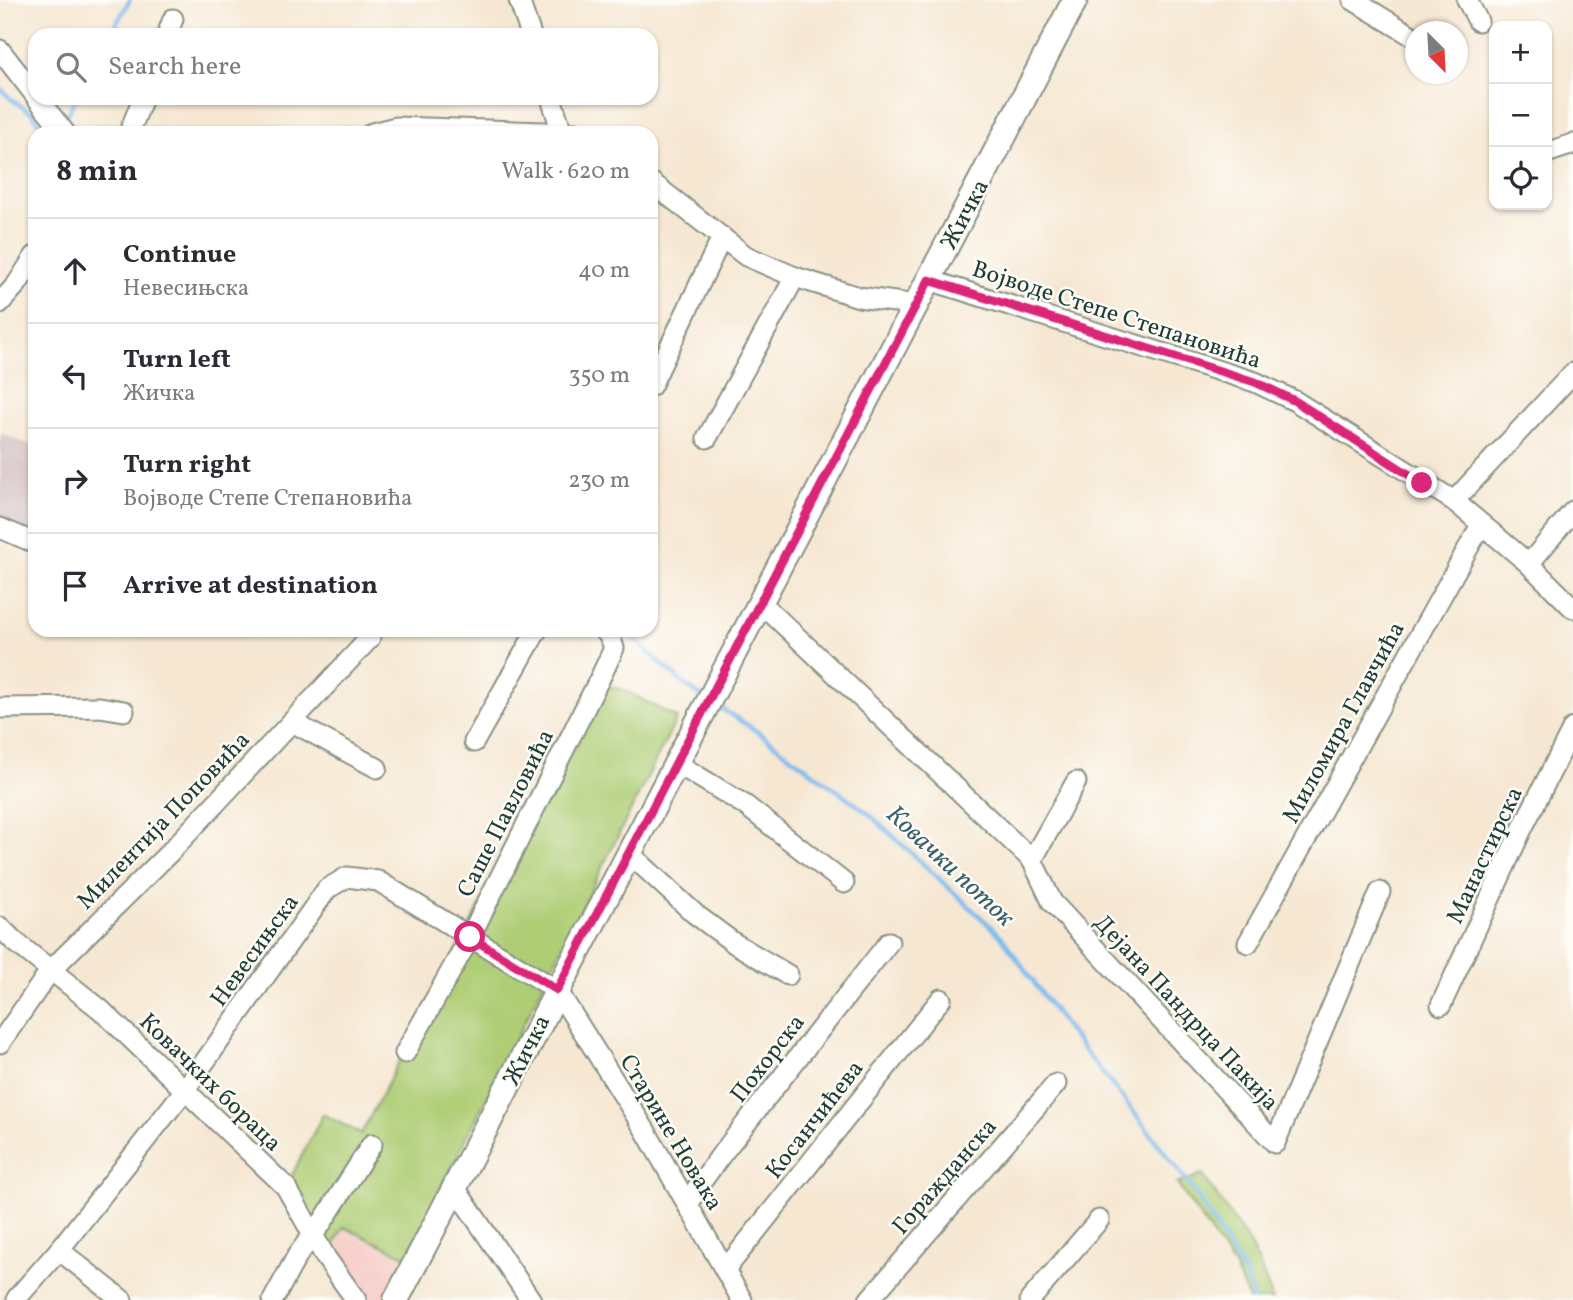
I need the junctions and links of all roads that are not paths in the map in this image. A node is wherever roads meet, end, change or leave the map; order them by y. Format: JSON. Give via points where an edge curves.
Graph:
{"nodes":[{"id":1,"x":519,"y":0,"type":"edge"},
{"id":2,"x":1075,"y":0,"type":"edge"},
{"id":3,"x":1353,"y":0,"type":"edge"},
{"id":4,"x":1467,"y":0,"type":"edge"},
{"id":5,"x":1478,"y":21,"type":"dead end"},
{"id":6,"x":529,"y":28,"type":"edge"},
{"id":7,"x":1405,"y":32,"type":"edge"},
{"id":8,"x":0,"y":50,"type":"edge"},
{"id":9,"x":28,"y":86,"type":"edge"},
{"id":10,"x":43,"y":105,"type":"edge"},
{"id":11,"x":140,"y":105,"type":"edge"},
{"id":12,"x":553,"y":105,"type":"edge"},
{"id":13,"x":60,"y":126,"type":"edge"},
{"id":14,"x":132,"y":126,"type":"edge"},
{"id":15,"x":560,"y":126,"type":"edge"},
{"id":16,"x":1573,"y":144,"type":"edge"},
{"id":17,"x":1552,"y":151,"type":"edge"},
{"id":18,"x":658,"y":187,"type":"edge"},
{"id":19,"x":722,"y":237,"type":"junction"},
{"id":20,"x":28,"y":267,"type":"edge"},
{"id":21,"x":795,"y":278,"type":"junction"},
{"id":22,"x":929,"y":280,"type":"junction"},
{"id":23,"x":0,"y":303,"type":"edge"},
{"id":24,"x":916,"y":305,"type":"junction"},
{"id":25,"x":658,"y":371,"type":"edge"},
{"id":26,"x":1573,"y":373,"type":"edge"},
{"id":27,"x":707,"y":438,"type":"dead end"},
{"id":28,"x":1454,"y":501,"type":"junction"},
{"id":29,"x":1573,"y":512,"type":"edge"},
{"id":30,"x":1481,"y":525,"type":"junction"},
{"id":31,"x":0,"y":528,"type":"edge"},
{"id":32,"x":28,"y":540,"type":"edge"},
{"id":33,"x":1529,"y":564,"type":"junction"},
{"id":34,"x":760,"y":602,"type":"junction"},
{"id":35,"x":1573,"y":608,"type":"edge"},
{"id":36,"x":533,"y":637,"type":"edge"},
{"id":37,"x":610,"y":637,"type":"edge"},
{"id":38,"x":370,"y":638,"type":"dead end"},
{"id":39,"x":0,"y":708,"type":"edge"},
{"id":40,"x":124,"y":711,"type":"dead end"},
{"id":41,"x":292,"y":722,"type":"junction"},
{"id":42,"x":1573,"y":728,"type":"edge"},
{"id":43,"x":474,"y":742,"type":"dead end"},
{"id":44,"x":676,"y":764,"type":"junction"},
{"id":45,"x":377,"y":768,"type":"dead end"},
{"id":46,"x":1076,"y":782,"type":"dead end"},
{"id":47,"x":629,"y":853,"type":"junction"},
{"id":48,"x":1032,"y":860,"type":"junction"},
{"id":49,"x":844,"y":883,"type":"dead end"},
{"id":50,"x":1380,"y":892,"type":"dead end"},
{"id":51,"x":0,"y":927,"type":"edge"},
{"id":52,"x":470,"y":937,"type":"junction"},
{"id":53,"x":889,"y":942,"type":"dead end"},
{"id":54,"x":1248,"y":943,"type":"dead end"},
{"id":55,"x":50,"y":971,"type":"junction"},
{"id":56,"x":788,"y":975,"type":"dead end"},
{"id":57,"x":557,"y":990,"type":"junction"},
{"id":58,"x":941,"y":999,"type":"dead end"},
{"id":59,"x":1441,"y":1005,"type":"dead end"},
{"id":60,"x":0,"y":1043,"type":"edge"},
{"id":61,"x":405,"y":1053,"type":"dead end"},
{"id":62,"x":1056,"y":1084,"type":"dead end"},
{"id":63,"x":184,"y":1091,"type":"junction"},
{"id":64,"x":372,"y":1144,"type":"dead end"},
{"id":65,"x":455,"y":1188,"type":"junction"},
{"id":66,"x":688,"y":1206,"type":"junction"},
{"id":67,"x":1100,"y":1220,"type":"dead end"},
{"id":68,"x":312,"y":1233,"type":"junction"},
{"id":69,"x":59,"y":1250,"type":"junction"},
{"id":70,"x":725,"y":1270,"type":"junction"},
{"id":71,"x":18,"y":1298,"type":"edge"},
{"id":72,"x":122,"y":1300,"type":"edge"},
{"id":73,"x":273,"y":1300,"type":"edge"},
{"id":74,"x":356,"y":1300,"type":"edge"},
{"id":75,"x":396,"y":1300,"type":"edge"},
{"id":76,"x":531,"y":1300,"type":"edge"},
{"id":77,"x":742,"y":1300,"type":"edge"},
{"id":78,"x":869,"y":1300,"type":"edge"},
{"id":79,"x":1030,"y":1300,"type":"edge"}],
"edges":[{"from":1,"to":6,"type":"street"},
{"from":2,"to":22,"type":"main road","name":"Жичка"},
{"from":3,"to":7,"type":"street"},
{"from":4,"to":5,"type":"street"},
{"from":8,"to":9,"type":"street"},
{"from":10,"to":13,"type":"street"},
{"from":11,"to":14,"type":"street"},
{"from":12,"to":15,"type":"street"},
{"from":16,"to":17,"type":"street"},
{"from":18,"to":19,"type":"street"},
{"from":19,"to":21,"type":"street","via":[[746,256]]},
{"from":19,"to":25,"type":"street"},
{"from":20,"to":23,"type":"street"},
{"from":21,"to":24,"type":"street","via":[[859,297]]},
{"from":21,"to":27,"type":"street"},
{"from":22,"to":24,"type":"main road","name":"Жичка"},
{"from":22,"to":28,"type":"street","name":"Војводе Степе Степановића","via":[[1255,382],[1295,401]]},
{"from":24,"to":34,"type":"main road","name":"Жичка"},
{"from":26,"to":28,"type":"street"},
{"from":28,"to":30,"type":"street","name":"Војводе Степе Степановића"},
{"from":29,"to":33,"type":"street"},
{"from":30,"to":33,"type":"street","name":"Војводе Степе Степановића"},
{"from":30,"to":54,"type":"street","name":"Миломира Главчића"},
{"from":31,"to":32,"type":"street"},
{"from":33,"to":35,"type":"street","name":"Војводе Степе Степановића"},
{"from":34,"to":44,"type":"main road","name":"Жичка"},
{"from":34,"to":48,"type":"street","name":"Дејана Пандрца Пакија"},
{"from":36,"to":43,"type":"street"},
{"from":37,"to":52,"type":"street","name":"Саше Павловића","via":[[614,648]]},
{"from":38,"to":41,"type":"street","name":"Милентија Поповића"},
{"from":39,"to":40,"type":"street"},
{"from":41,"to":45,"type":"street"},
{"from":41,"to":55,"type":"street","name":"Милентија Поповића"},
{"from":42,"to":59,"type":"street","name":"Манастирска"},
{"from":44,"to":47,"type":"main road","name":"Жичка"},
{"from":44,"to":49,"type":"street","via":[[745,805]]},
{"from":46,"to":48,"type":"street"},
{"from":47,"to":56,"type":"street","via":[[695,914]]},
{"from":47,"to":57,"type":"main road","name":"Жичка"},
{"from":48,"to":50,"type":"street","name":"Дејана Пандрца Пакија","via":[[1052,902],[1275,1143]]},
{"from":51,"to":55,"type":"street","name":"Ковачких бораца"},
{"from":52,"to":57,"type":"street","name":"Невесињска"},
{"from":52,"to":61,"type":"street","name":"Саше Павловића"},
{"from":52,"to":63,"type":"street","name":"Невесињска","via":[[378,881],[347,877],[335,882]]},
{"from":53,"to":66,"type":"street","name":"Похорска","via":[[721,1155]]},
{"from":55,"to":60,"type":"street","name":"Милентија Поповића"},
{"from":55,"to":63,"type":"street","name":"Ковачких бораца","via":[[100,1009]]},
{"from":57,"to":65,"type":"main road","name":"Жичка"},
{"from":57,"to":66,"type":"street","name":"Старине Новака"},
{"from":58,"to":70,"type":"street","name":"Косанчићева"},
{"from":62,"to":78,"type":"street","name":"Горажданска"},
{"from":63,"to":68,"type":"street","name":"Ковачких бораца","via":[[286,1187]]},
{"from":63,"to":69,"type":"street","name":"Невесињска"},
{"from":64,"to":68,"type":"street"},
{"from":65,"to":75,"type":"main road","name":"Жичка"},
{"from":65,"to":76,"type":"street"},
{"from":66,"to":70,"type":"street","name":"Старине Новака"},
{"from":67,"to":79,"type":"street"},
{"from":68,"to":73,"type":"street"},
{"from":68,"to":74,"type":"street","name":"Ковачких бораца"},
{"from":69,"to":71,"type":"street","name":"Невесињска"},
{"from":69,"to":72,"type":"street"},
{"from":70,"to":77,"type":"street","name":"Старине Новака"}]}
